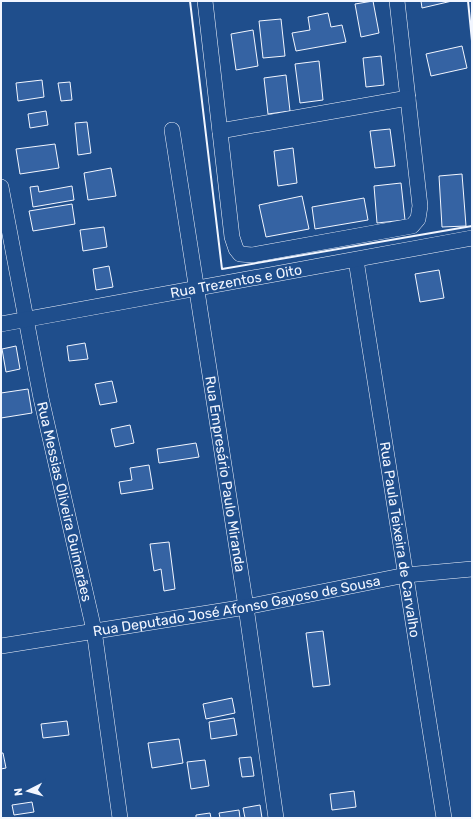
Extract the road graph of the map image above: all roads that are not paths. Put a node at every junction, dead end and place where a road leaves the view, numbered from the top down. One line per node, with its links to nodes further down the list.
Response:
1 (205, 1): 5 (street)
2 (397, 1): 3 (street)
3 (408, 98): 5 (street); 5 (street)
4 (172, 130): 9 (street, Rua Empresário Paulo Miranda)
5 (220, 131)
6 (1, 187): 10 (street, Rua Messias Oliveira Guimarães)
7 (472, 238): 8 (street, Rua Trezentos e Oito)
8 (356, 260): 9 (street, Rua Trezentos e Oito); 13 (street, Rua Paula Teixeira de Carvalho)
9 (197, 289): 10 (street, Rua Trezentos e Oito); 14 (street, Rua Empresário Paulo Miranda)
10 (26, 320): 11 (street, Rua Trezentos e Oito); 15 (street, Rua Messias Oliveira Guimarães)
11 (1, 324)
12 (472, 570): 13 (street, Rua Deputado José Afonso Gayoso de Sousa)
13 (406, 576): 14 (street, Rua Deputado José Afonso Gayoso de Sousa); 19 (street, Rua Paula Teixeira de Carvalho)
14 (246, 608): 15 (street, Rua Deputado José Afonso Gayoso de Sousa); 18 (street, Rua Empresário Paulo Miranda)
15 (94, 630): 16 (street, Rua Deputado José Afonso Gayoso de Sousa); 17 (street, Rua Messias Oliveira Guimarães)
16 (1, 646)
17 (120, 818)
18 (276, 818)
19 (444, 818)

